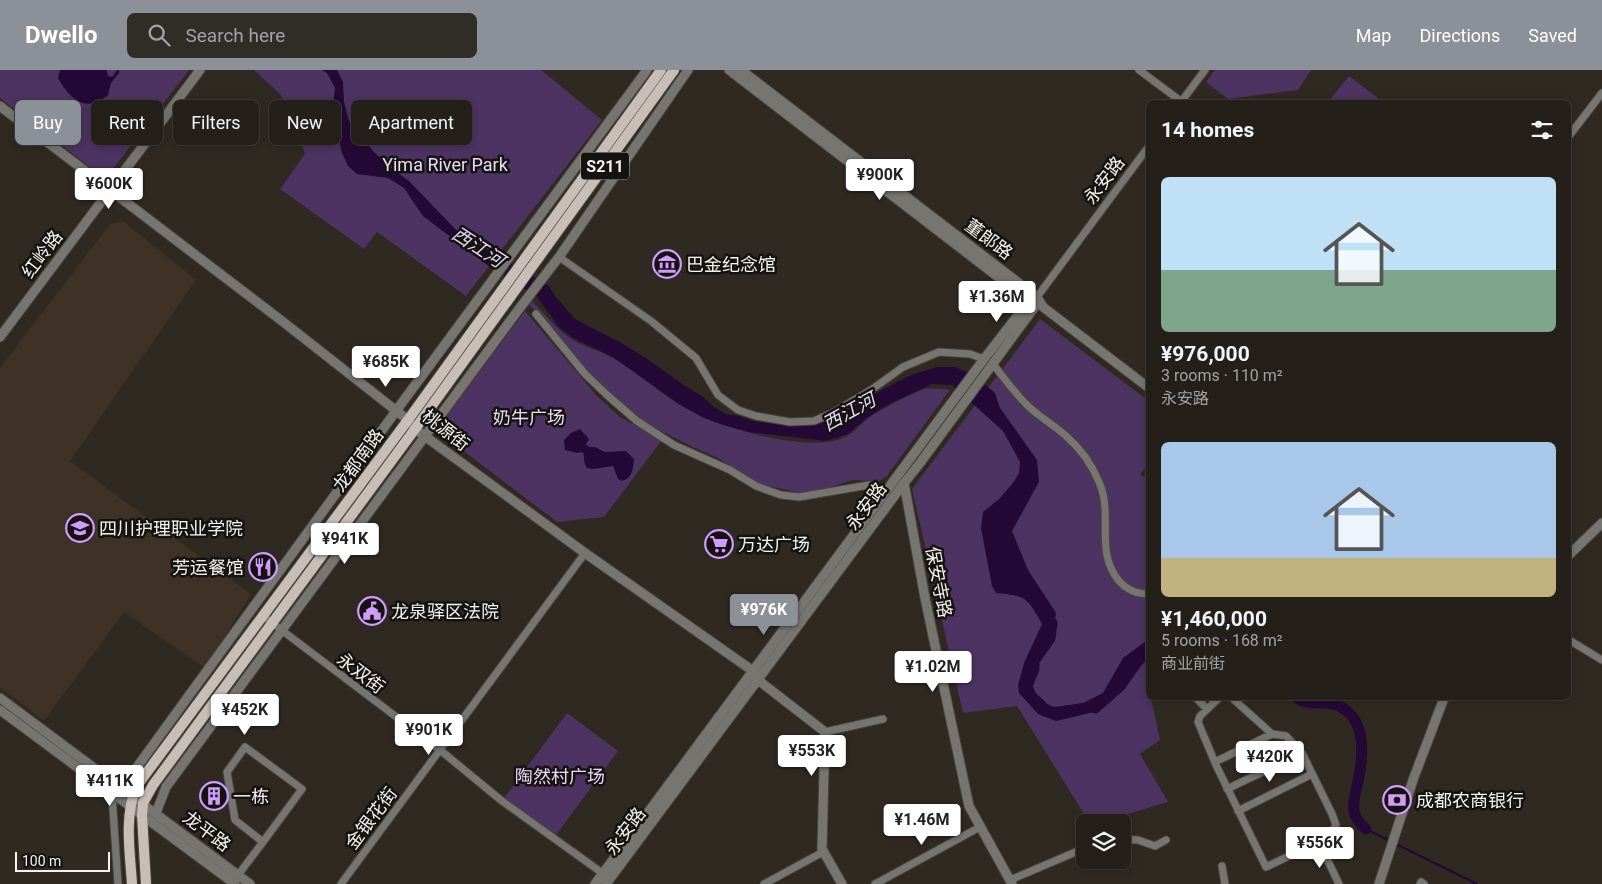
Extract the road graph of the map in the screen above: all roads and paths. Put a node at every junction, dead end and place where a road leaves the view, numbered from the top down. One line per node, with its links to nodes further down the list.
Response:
1 (200, 70): 16 (street, 红岭路)
2 (647, 70): 26 (street)
3 (661, 70): 18 (main road, 龙都南路 / S211)
4 (674, 70): 18 (main road, 龙都南路 / S211)
5 (688, 70): 17 (street)
6 (729, 70): 19 (street, 董郞路)
7 (741, 70): 19 (street, 董郞路)
8 (1139, 70): 11 (street)
9 (1205, 70): 12 (street)
10 (1602, 94): 14 (street)
11 (1179, 100)
12 (1183, 100)
13 (0, 106): 16 (street, 桃源街)
14 (1571, 133)
15 (1146, 150): 19 (street, 永安路)
16 (110, 189): 21 (street, 红岭路); 26 (street, 桃源街)
17 (559, 257): 22 (street); 29 (street)
18 (531, 259): 27 (main road, 龙都南路 / S211); 28 (main road, 龙都南路 / S211)
19 (1036, 302): 22 (street); 23 (street, 永安路); 24 (street)
20 (536, 314): 31 (street)
21 (0, 337)
22 (984, 359): 25 (street)
23 (993, 364): 25 (street, 永安路); 35 (street)
24 (1146, 386)
25 (956, 405): 30 (street, 永安路); 31 (street)
26 (396, 411): 27 (street, 桃源街); 57 (street)
27 (408, 420): 28 (street, 桃源街); 36 (main road, 龙都南路 / S211)
28 (415, 429): 29 (street, 桃源街); 37 (main road, 龙都南路 / S211)
29 (425, 436): 33 (street, 桃源街); 38 (street)
30 (904, 483): 42 (street, 永安路); 65 (street, 保安寺路)
31 (886, 491): 41 (street)
32 (1602, 523): 34 (street)
33 (585, 553): 41 (street, 桃源街); 53 (street, 金银花街)
34 (1571, 554)
35 (1146, 594)
36 (263, 616): 37 (street, 永双街); 60 (main road, 龙都南路 / S211)
37 (272, 624): 38 (street, 永双街); 61 (main road, 龙都南路 / S211)
38 (281, 631): 53 (street, 永双街); 63 (street)
39 (1571, 641): 40 (street)
40 (1602, 660)
41 (753, 671): 42 (street, 桃源街); 74 (street)
42 (758, 680): 51 (street); 74 (street, 永安路)
43 (0, 698): 57 (street, 龙平路)
44 (1198, 700): 48 (street)
45 (1217, 700): 48 (street)
46 (1234, 700): 52 (street)
47 (1443, 700): 75 (street)
48 (1207, 709): 55 (street)
49 (0, 710): 59 (street, 龙平路)
50 (883, 719): 51 (street)
51 (826, 732): 70 (street)
52 (1272, 734): 54 (street); 55 (street)
53 (440, 750): 74 (street, 永双街); 82 (street, 金银花街)
54 (1302, 753): 56 (street); 58 (street)
55 (1215, 762): 58 (street)
56 (1312, 774): 62 (street); 69 (street)
57 (121, 789): 60 (street, 龙平路)
58 (1228, 789): 62 (street)
59 (112, 794): 60 (street, 龙平路); 77 (street)
60 (131, 801): 61 (street, 龙平路); 64 (street, 龙平路); 78 (main road, 龙都南路 / S211)
61 (143, 803): 63 (street, 龙平路); 64 (main road, 龙都南路 / S211)
62 (1238, 811): 69 (street)
63 (156, 813): 73 (street, 龙平路)
64 (142, 815): 79 (main road, 龙都南路 / S211); 80 (street, 龙平路)
65 (980, 827): 76 (street, 保安寺路); 86 (street)
66 (1131, 840): 67 (street)
67 (1166, 840)
68 (263, 842): 68 (street); 73 (street)
69 (1320, 844): 88 (street)
70 (823, 852): 84 (street); 85 (street)
71 (1076, 852): 76 (street)
72 (1222, 866): 87 (street)
73 (238, 875): 81 (street, 龙平路)
74 (606, 879): 83 (street)
75 (1380, 880)
76 (1011, 882)
77 (118, 884)
78 (132, 884)
79 (146, 884)
80 (234, 884)
81 (250, 884)
82 (341, 884)
83 (595, 884)
84 (764, 884)
85 (842, 884)
86 (875, 884)
87 (1225, 884)
88 (1339, 884)

